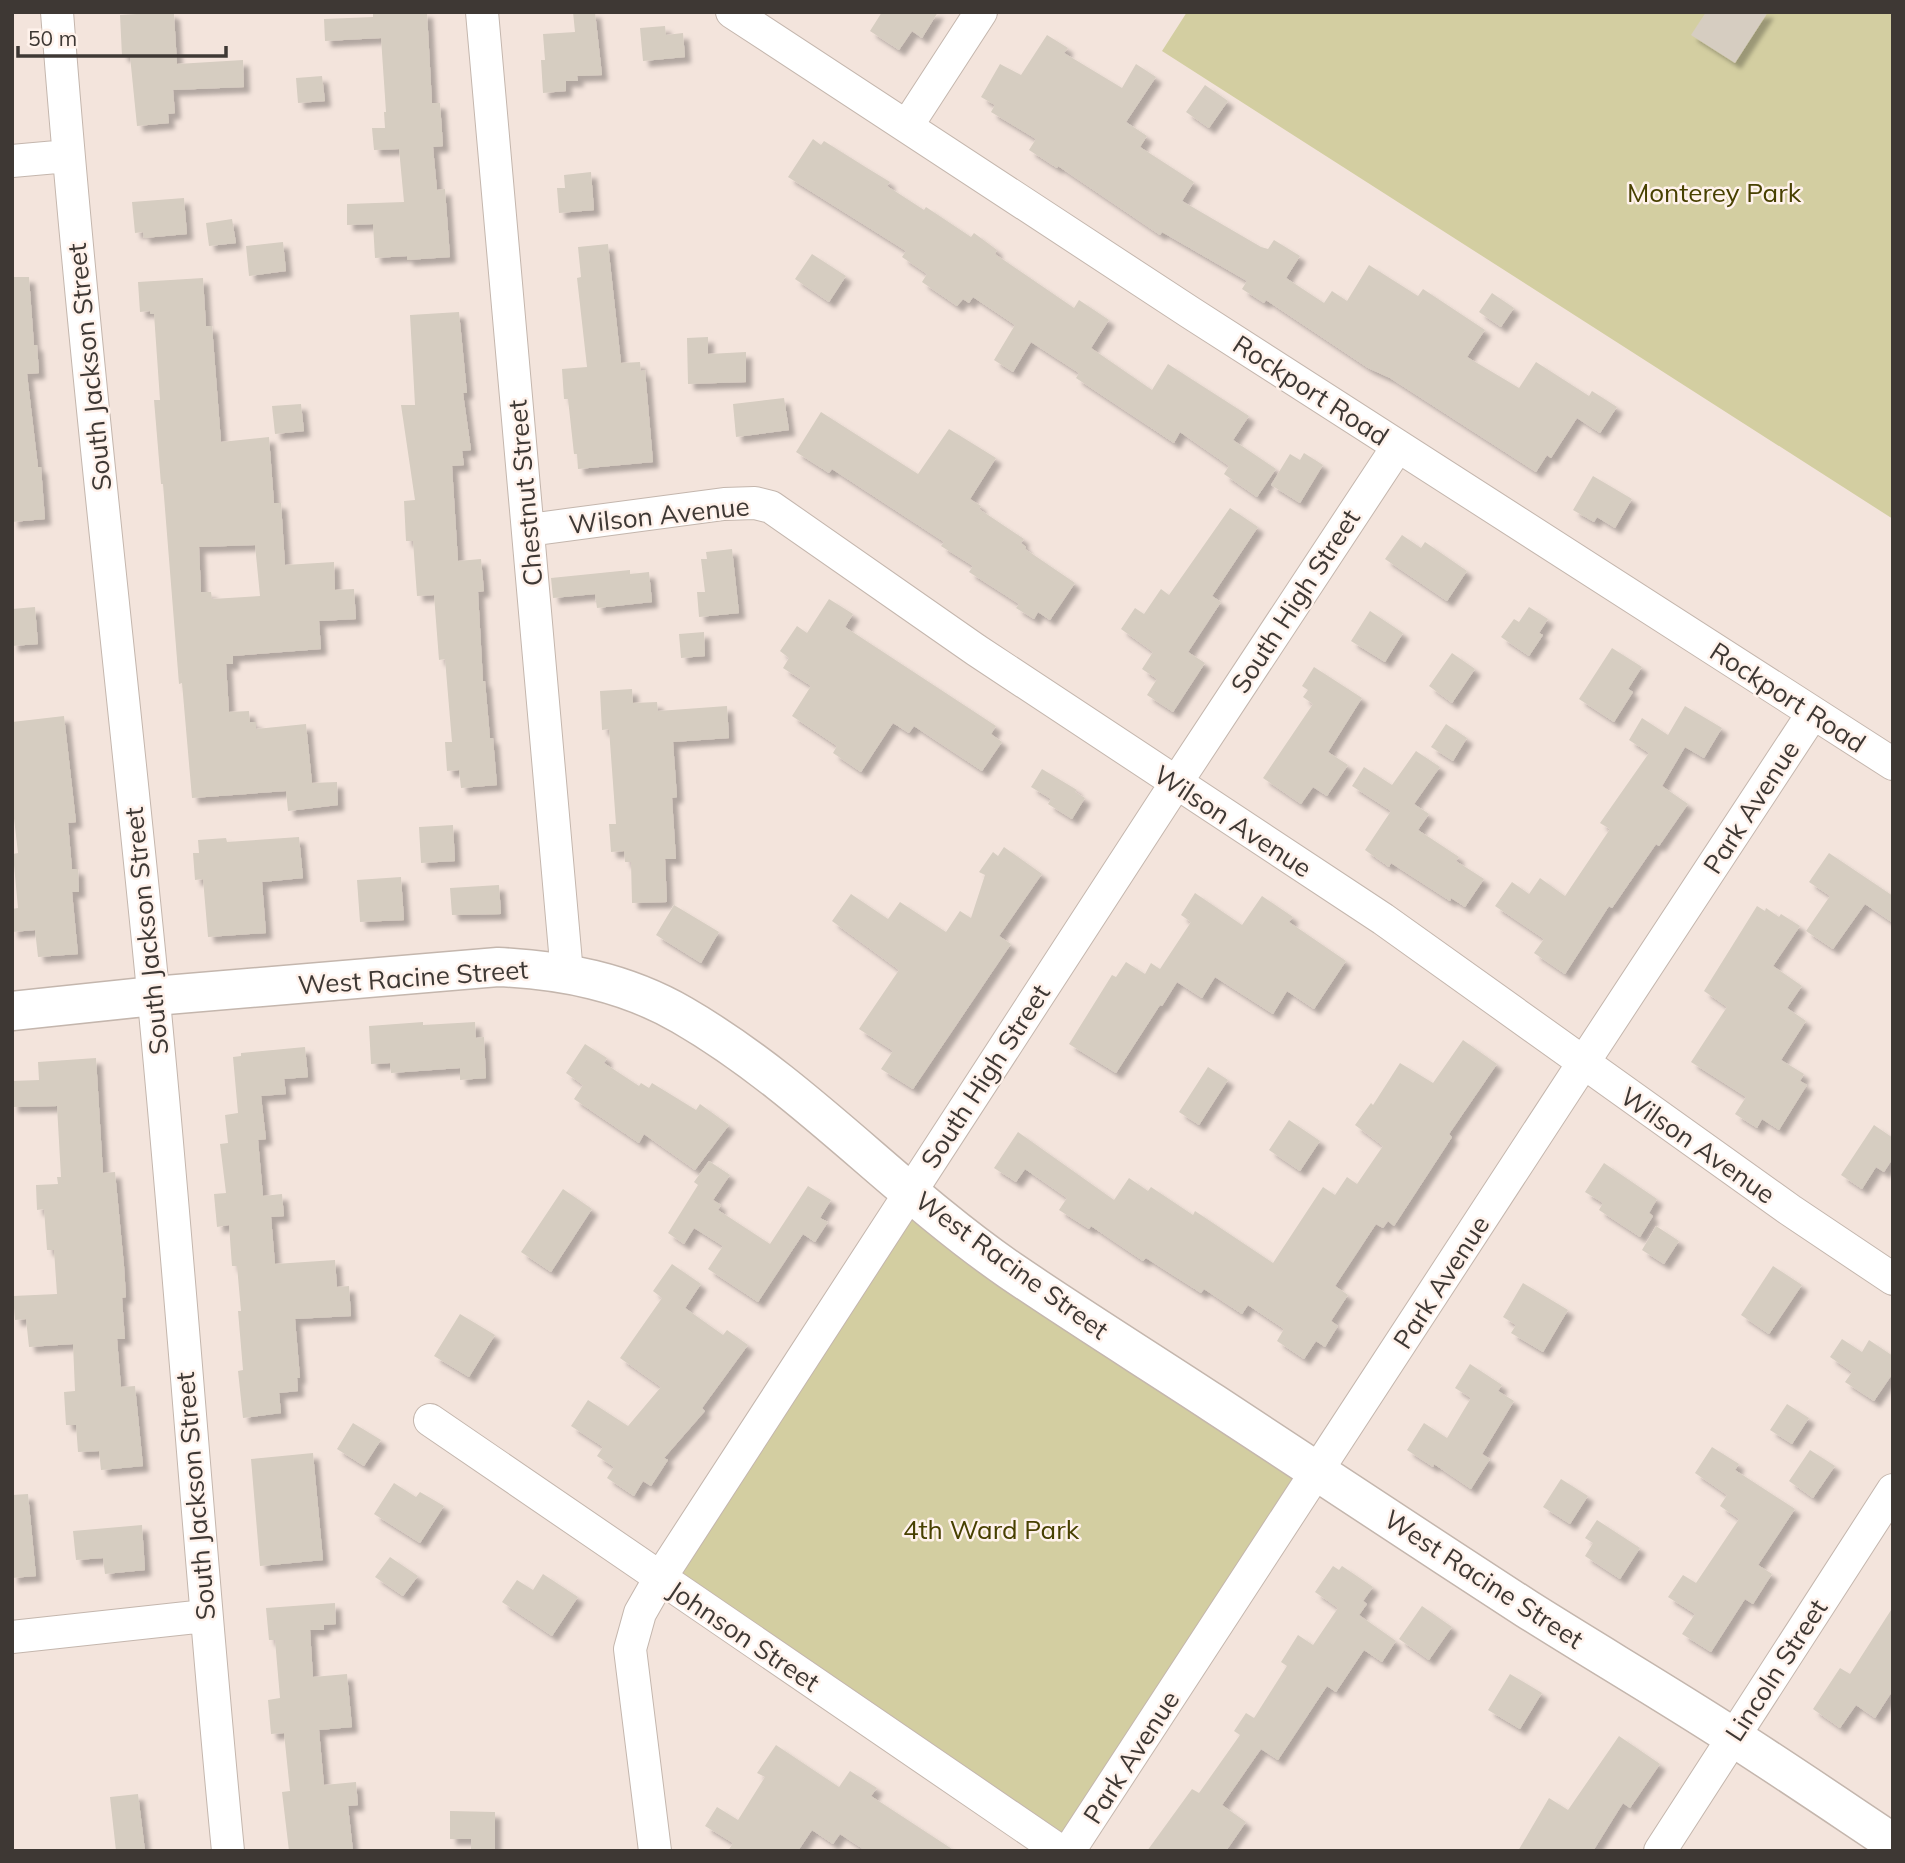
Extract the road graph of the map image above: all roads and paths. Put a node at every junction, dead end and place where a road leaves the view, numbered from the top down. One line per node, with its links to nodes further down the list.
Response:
1 (57, 12): 6 (street, South Jackson Street)
2 (482, 12): 9 (street, Chestnut Street)
3 (732, 12): 5 (street, Rockport Road)
4 (981, 12): 5 (street)
5 (907, 126): 8 (street, Rockport Road)
6 (68, 156): 7 (street); 14 (street, South Jackson Street)
7 (12, 161)
8 (1398, 446): 10 (street, Rockport Road); 12 (street, South High Street)
9 (529, 530): 12 (street, Wilson Avenue); 13 (street, Chestnut Street)
10 (1813, 713): 11 (street, Rockport Road); 16 (street, Park Avenue)
11 (1893, 764)
12 (1176, 783): 16 (street, Wilson Avenue); 17 (street, South High Street)
13 (567, 974): 14 (main road, West Racine Street); 17 (main road, West Racine Street)
14 (154, 996): 15 (main road, West Racine Street); 23 (street, South Jackson Street)
15 (12, 1011)
16 (1582, 1063): 18 (street, Wilson Avenue); 20 (street, Park Avenue)
17 (910, 1193): 20 (main road, West Racine Street); 22 (street, South High Street)
18 (1893, 1279)
19 (430, 1420): 22 (street, Johnson Street)
20 (1318, 1472): 25 (main road, West Racine Street); 30 (street, Park Avenue)
21 (1893, 1490): 25 (street, Lincoln Street)
22 (660, 1578): 28 (street, South High Street); 29 (street, Johnson Street)
23 (205, 1616): 24 (street); 27 (street, South Jackson Street)
24 (12, 1637)
25 (1733, 1737): 26 (main road, West Racine Street); 31 (street, Lincoln Street)
26 (1893, 1843)
27 (228, 1851)
28 (655, 1851)
29 (1060, 1851)
30 (1069, 1851)
31 (1660, 1851)

